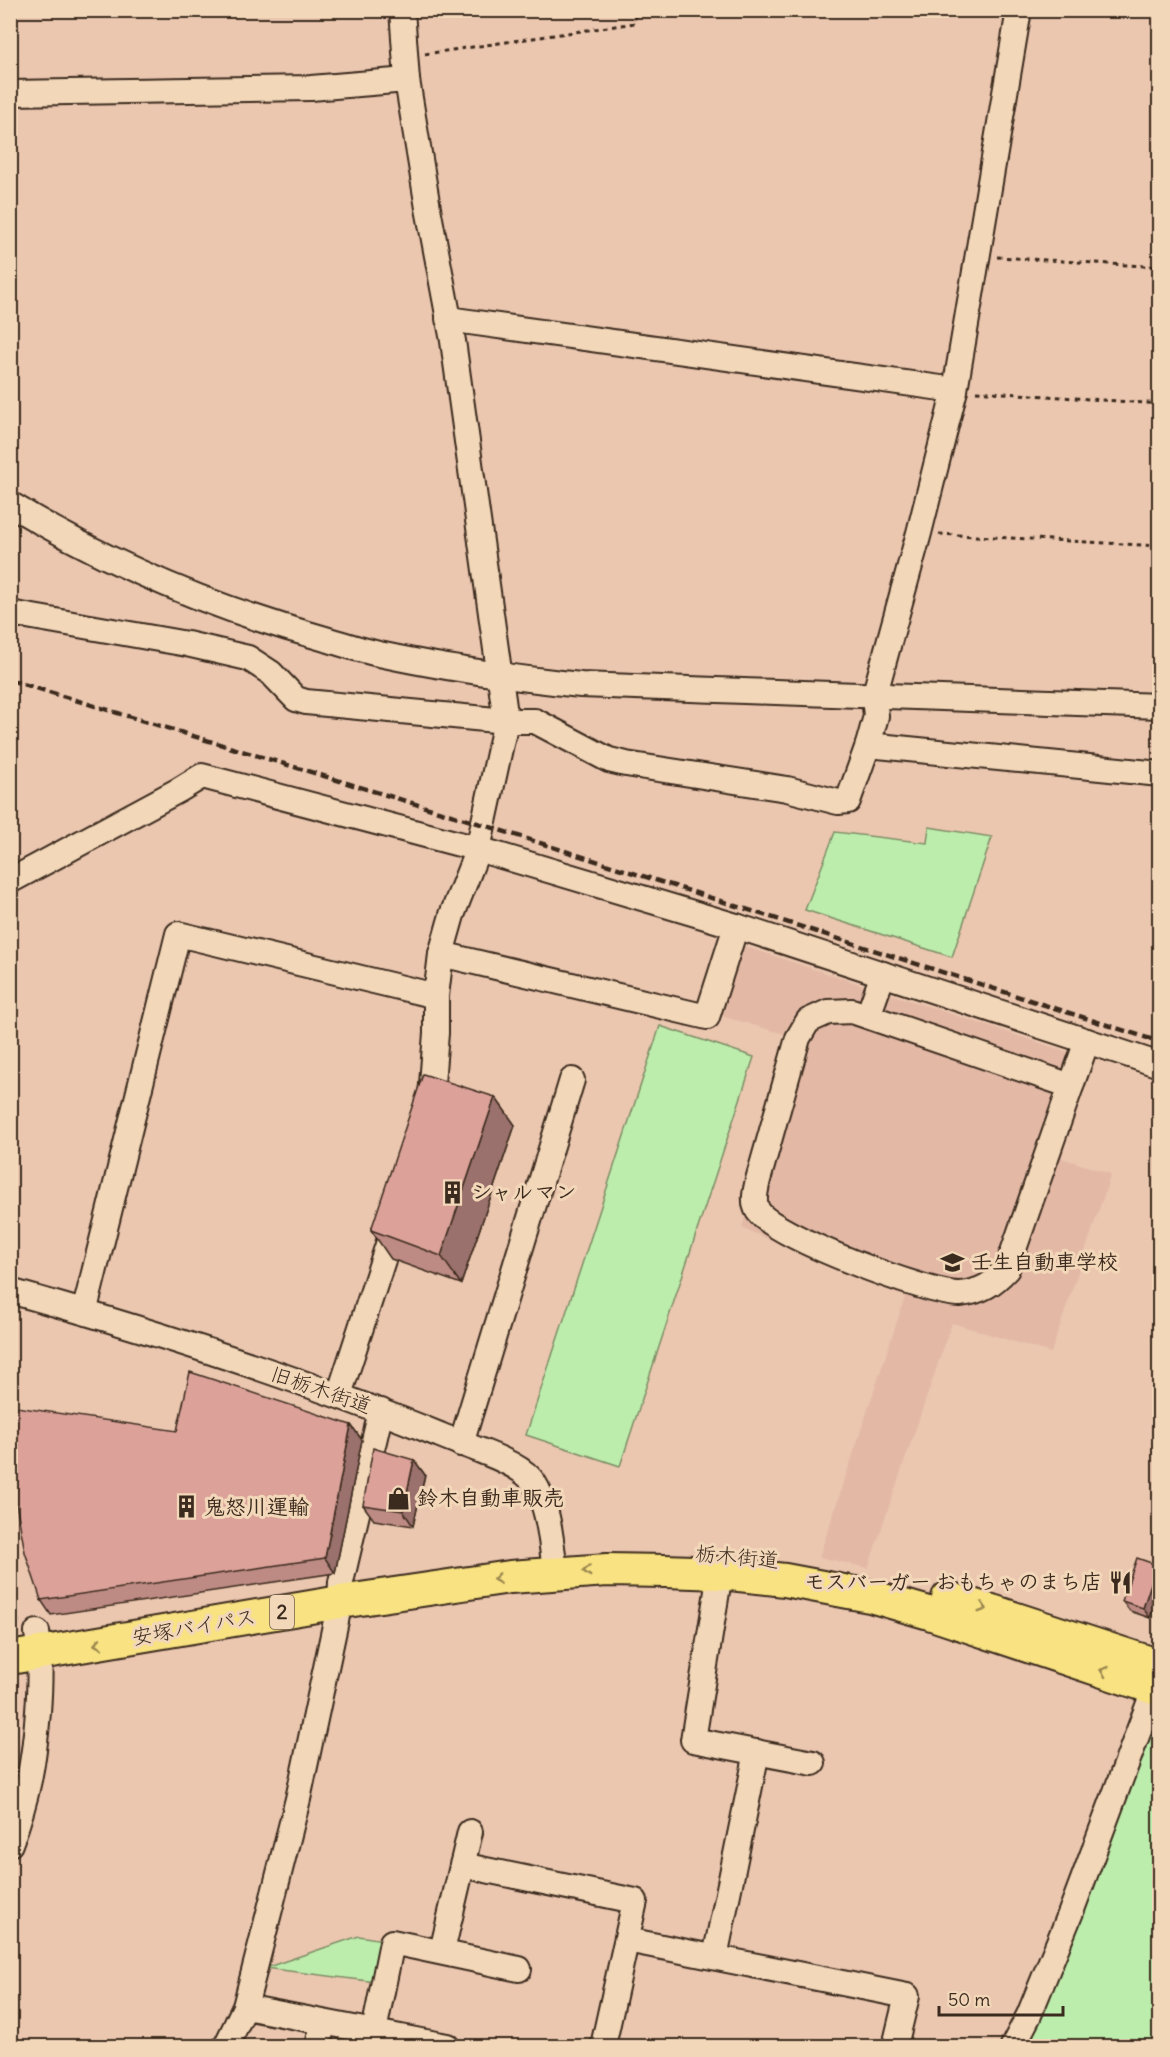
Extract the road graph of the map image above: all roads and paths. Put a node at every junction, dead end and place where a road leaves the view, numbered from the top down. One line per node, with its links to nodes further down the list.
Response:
1 (402, 10): 4 (street)
2 (635, 10): 4 (path)
3 (1019, 10): 6 (street)
4 (406, 68): 5 (street); 8 (street)
5 (10, 93)
6 (977, 256): 7 (path); 9 (street)
7 (1160, 267)
8 (448, 319): 9 (street); 15 (street)
9 (955, 390): 10 (path); 12 (street)
10 (1160, 404)
11 (10, 504): 15 (street)
12 (919, 533): 13 (path); 16 (street)
13 (1160, 546)
14 (10, 613): 18 (street)
15 (501, 677): 16 (street); 18 (street)
16 (874, 697): 17 (street); 19 (street)
17 (1160, 706)
18 (506, 721): 19 (street); 21 (street)
19 (868, 745): 20 (street)
20 (1160, 774)
21 (478, 849): 22 (street); 23 (street); 24 (street)
22 (10, 881)
23 (736, 926): 24 (street); 25 (street)
24 (441, 954): 26 (street)
25 (883, 974): 27 (street); 28 (street)
26 (436, 996): 32 (street); 35 (street)
27 (868, 1016): 31 (street); 31 (street)
28 (1087, 1041): 29 (street); 31 (street)
29 (1160, 1065)
30 (572, 1080): 38 (street)
31 (1071, 1086)
32 (426, 1128)
33 (404, 1195): 36 (street)
34 (10, 1291): 35 (street, 旧栃木街道)
35 (81, 1311): 36 (street, 旧栃木街道)
36 (339, 1395): 37 (street, 旧栃木街道)
37 (381, 1411): 38 (street, 旧栃木街道); 41 (street)
38 (461, 1444): 39 (street, 旧栃木街道)
39 (554, 1562): 40 (main road, 栃木街道 / 2, one-way to 39); 41 (main road, 安塚バイパス / 2); 44 (main road, 栃木街道 / 2, one-way to 44)
40 (720, 1573): 44 (main road, 栃木街道 / 2, one-way to 40); 45 (street)
41 (340, 1592): 43 (main road, 安塚バイパス / 2); 54 (street)
42 (10, 1599): 43 (path)
43 (23, 1641): 48 (street)
44 (1158, 1679): 62 (street)
45 (757, 1752): 46 (street); 52 (street)
46 (813, 1763)
47 (470, 1832): 49 (street)
48 (10, 1844)
49 (462, 1865): 50 (street); 51 (street)
50 (627, 1940): 52 (street); 57 (street)
51 (442, 1951): 53 (street); 56 (street)
52 (715, 1958): 61 (street)
53 (519, 1969)
54 (245, 2007): 55 (street); 58 (street)
55 (323, 2022): 56 (street); 59 (street)
56 (373, 2039): 60 (street)
57 (610, 2045)
58 (226, 2046)
59 (318, 2046)
60 (447, 2046)
61 (895, 2046)
62 (1013, 2046)

